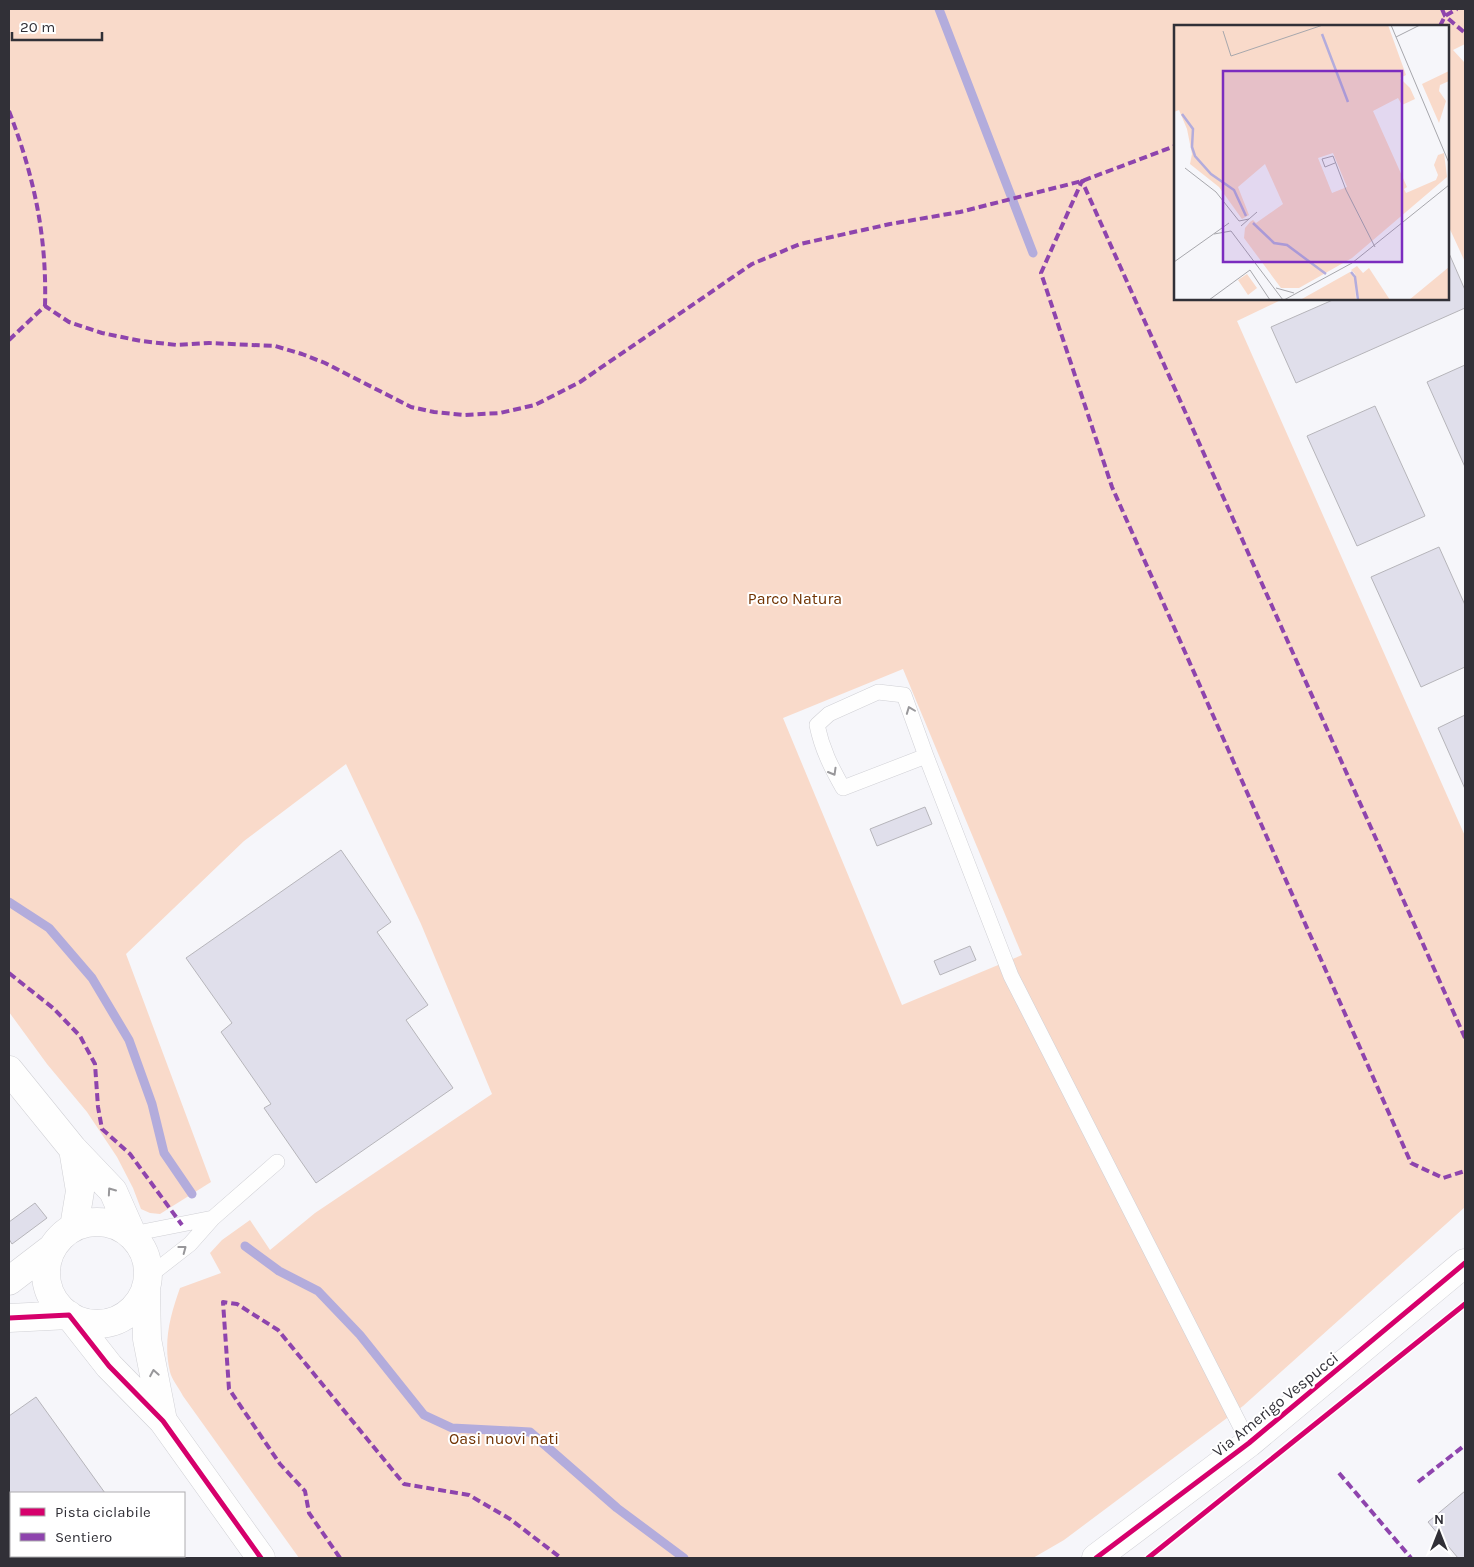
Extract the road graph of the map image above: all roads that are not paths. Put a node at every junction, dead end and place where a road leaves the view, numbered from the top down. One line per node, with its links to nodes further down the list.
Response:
1 (926, 756): 1 (lane, one-way to 1); 15 (lane)
2 (9, 1070): 3 (street)
3 (73, 1149): 6 (street); 7 (street, one-way to 3)
4 (277, 1162): 5 (lane)
5 (213, 1218): 7 (lane); 11 (lane, one-way to 5)
6 (74, 1227): 7 (street); 8 (street)
7 (132, 1234): 11 (street)
8 (52, 1248): 10 (street); 12 (street)
9 (1465, 1263): 15 (street, Via Amerigo Vespucci)
10 (9, 1281)
11 (147, 1283): 12 (street); 14 (street, one-way to 11)
12 (69, 1315): 13 (street); 14 (street)
13 (9, 1318)
14 (162, 1421): 16 (street)
15 (1249, 1443): 17 (street, Via Amerigo Vespucci)
16 (262, 1558)
17 (1096, 1558)

